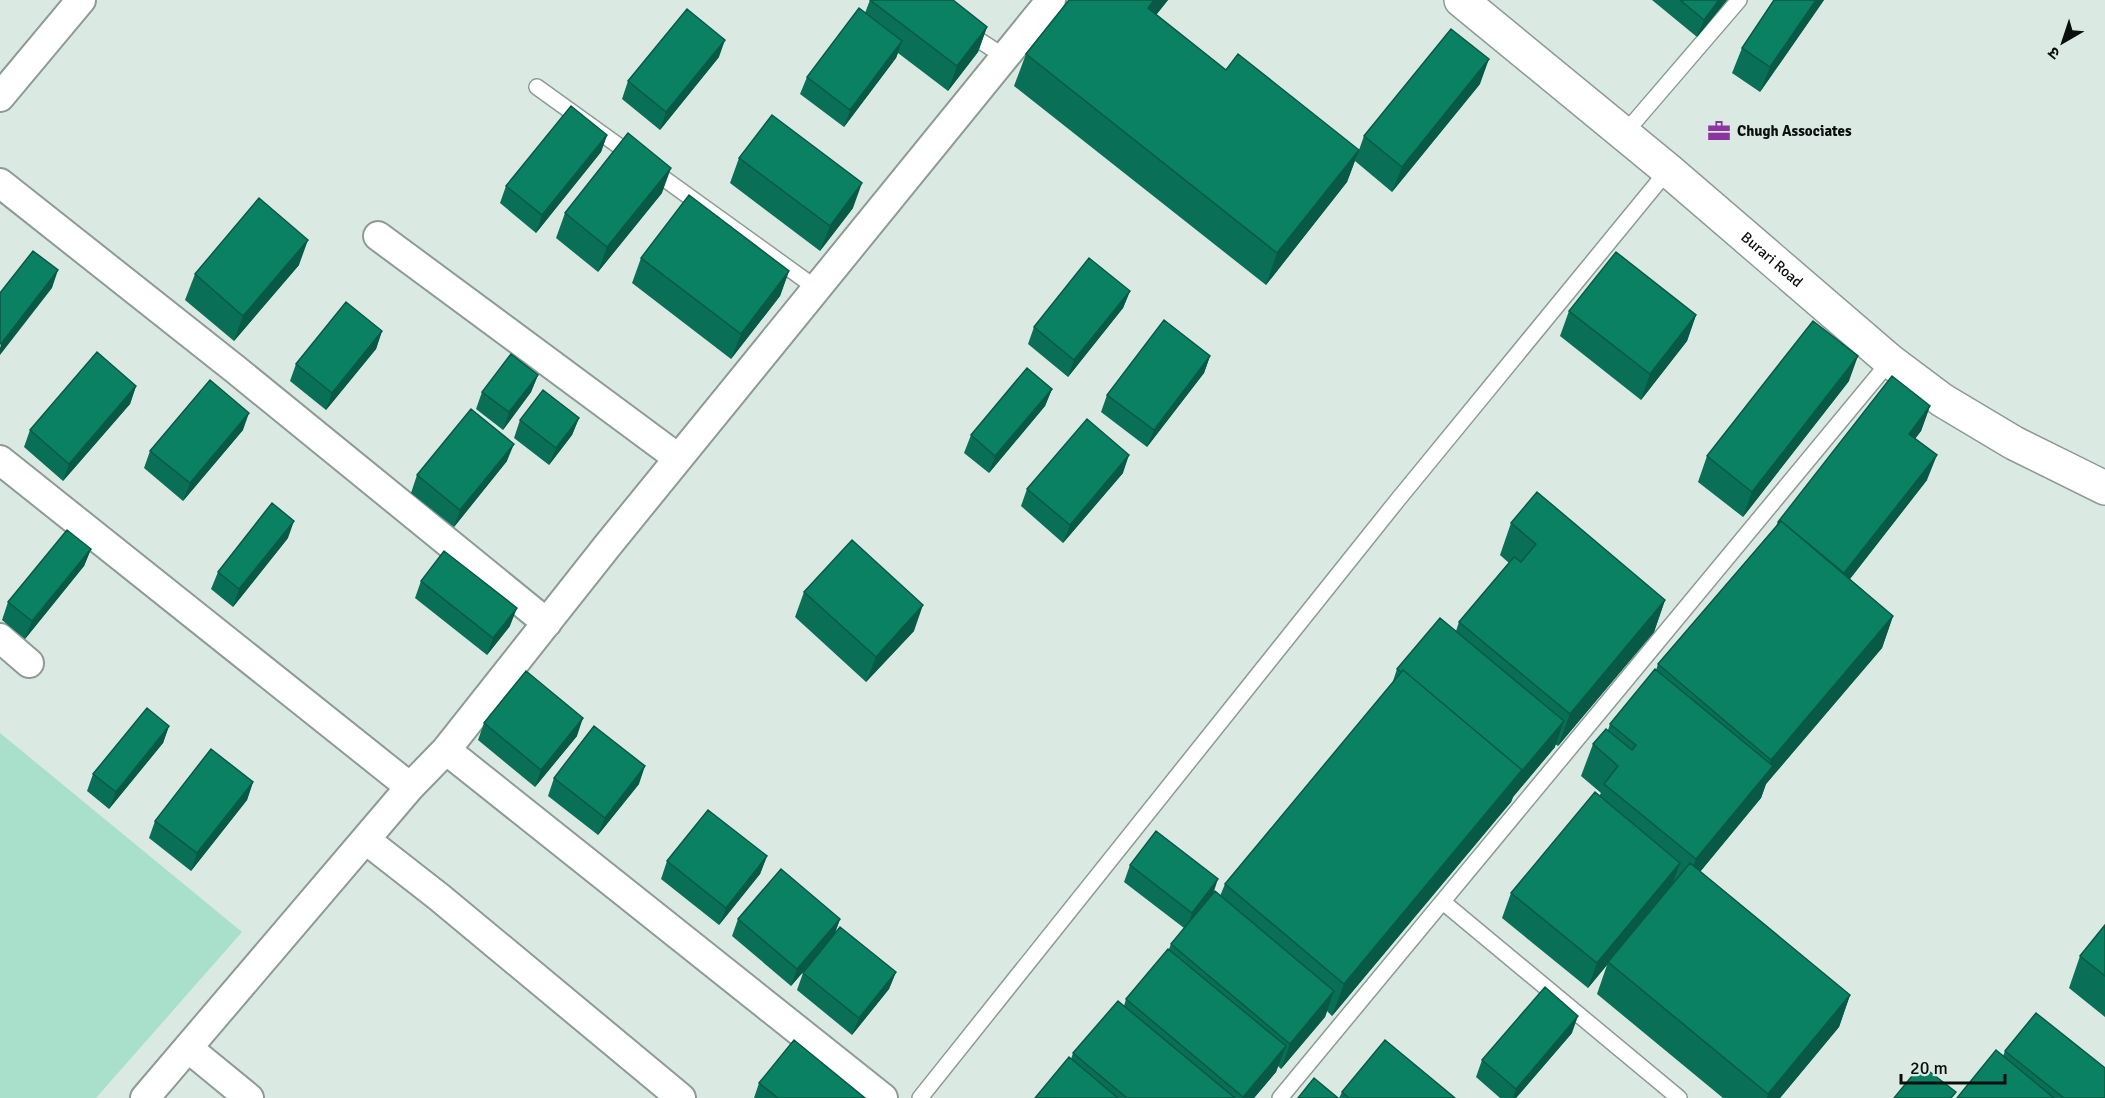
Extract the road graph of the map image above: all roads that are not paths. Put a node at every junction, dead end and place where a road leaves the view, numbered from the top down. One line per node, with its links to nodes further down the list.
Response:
1 (81, 0): 8 (street)
2 (1051, 0): 6 (street)
3 (1461, 0): 9 (main road, Burari Road)
4 (1739, 0): 9 (lane)
5 (948, 19): 6 (lane)
6 (1005, 57): 13 (street)
7 (537, 87): 13 (lane)
8 (0, 97)
9 (1624, 134): 10 (main road, Burari Road)
10 (1668, 170): 14 (main road, Burari Road); 30 (lane)
11 (0, 183): 18 (street)
12 (378, 236): 15 (street)
13 (816, 288): 15 (street)
14 (1890, 361): 17 (main road, Burari Road); 24 (lane)
15 (678, 458): 18 (street)
16 (0, 460): 22 (street)
17 (2105, 488)
18 (547, 623): 21 (street)
19 (0, 638): 20 (street)
20 (29, 663)
21 (446, 750): 22 (street); 29 (street)
22 (410, 787): 23 (street)
23 (366, 840): 25 (street); 28 (street)
24 (1443, 902): 31 (lane); 32 (lane)
25 (188, 1048): 26 (street); 27 (street)
26 (145, 1098)
27 (249, 1098)
28 (681, 1098)
29 (883, 1098)
30 (920, 1098)
31 (1280, 1098)
32 (1679, 1098)

